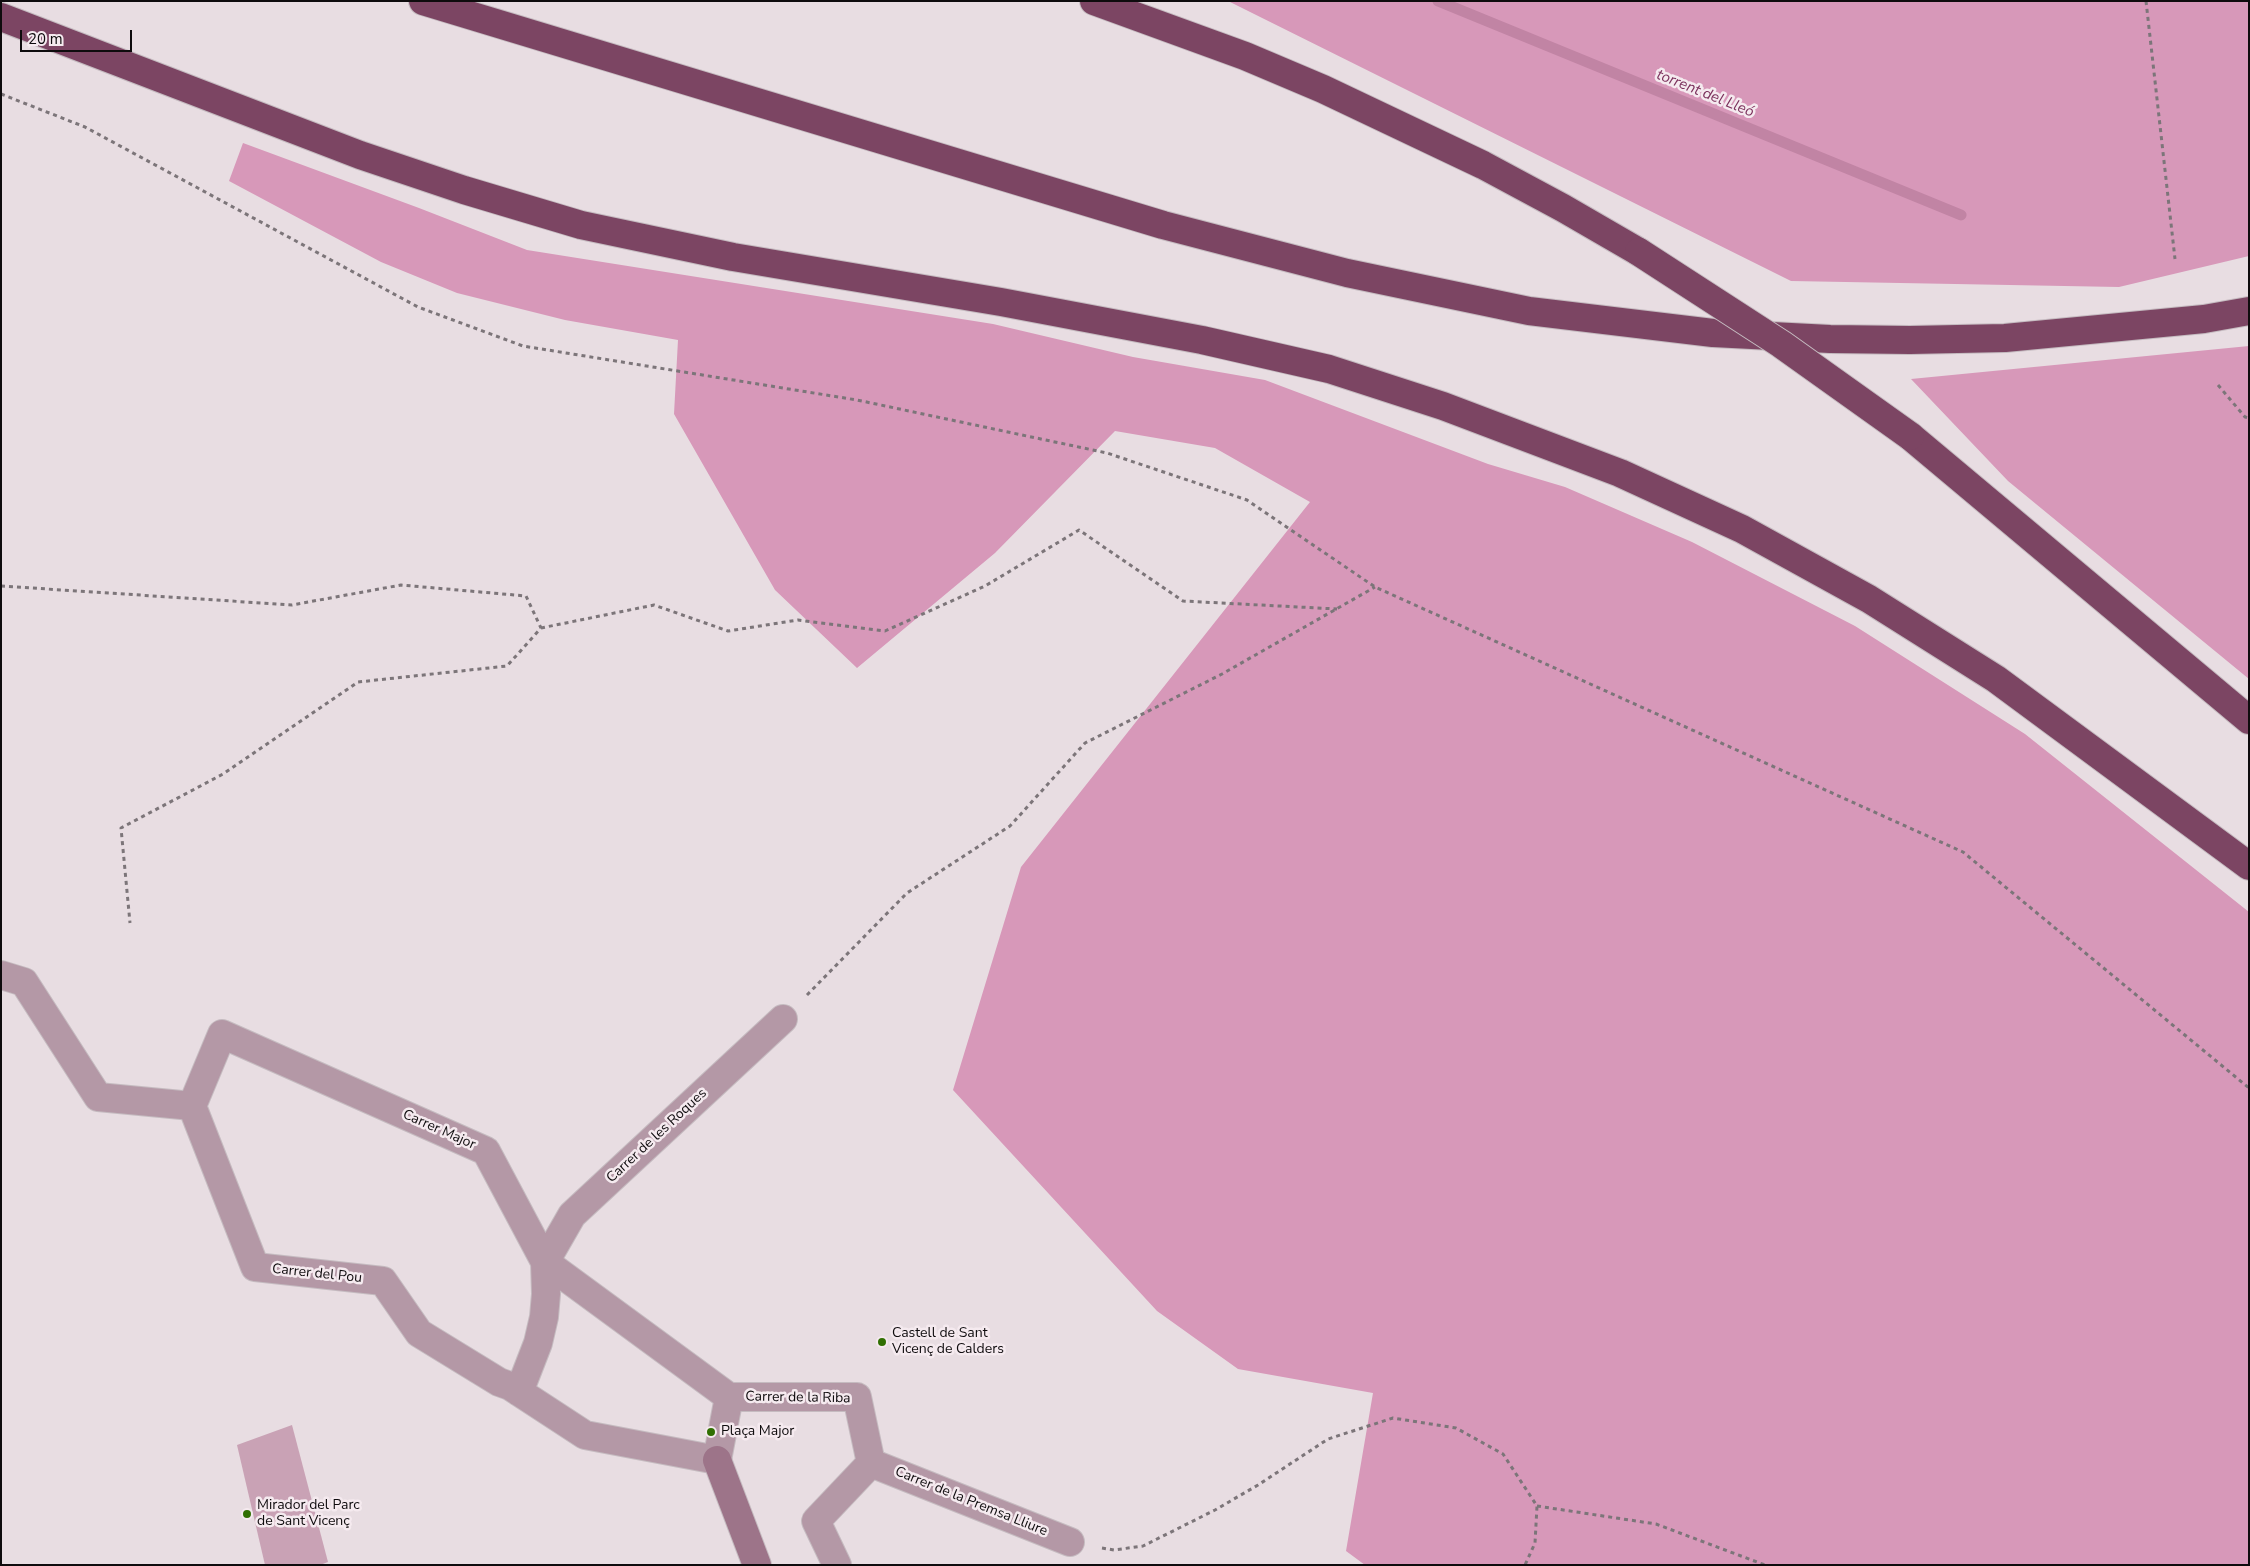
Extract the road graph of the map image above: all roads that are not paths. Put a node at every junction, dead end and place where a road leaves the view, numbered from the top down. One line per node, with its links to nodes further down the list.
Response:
1 (424, 1): 4 (highway)
2 (1094, 1): 5 (highway, bridge)
3 (1, 17): 6 (highway)
4 (2249, 311)
5 (2249, 720)
6 (2249, 866)
7 (1, 975): 9 (street)
8 (783, 1019): 10 (street, Carrer de les Roques)
9 (192, 1106): 10 (street, Carrer Major); 11 (street, Carrer del Pou)
10 (545, 1262): 11 (street); 12 (street, Carrer Major)
11 (519, 1392): 13 (street, Carrer del Pou)
12 (729, 1397): 13 (street, Carrer de la Riba); 14 (street, Carrer de la Riba)
13 (717, 1460): 16 (street)
14 (871, 1463): 15 (street, Carrer de la Premsa Lliure); 17 (street)
15 (1070, 1542)
16 (757, 1565)
17 (838, 1565)

